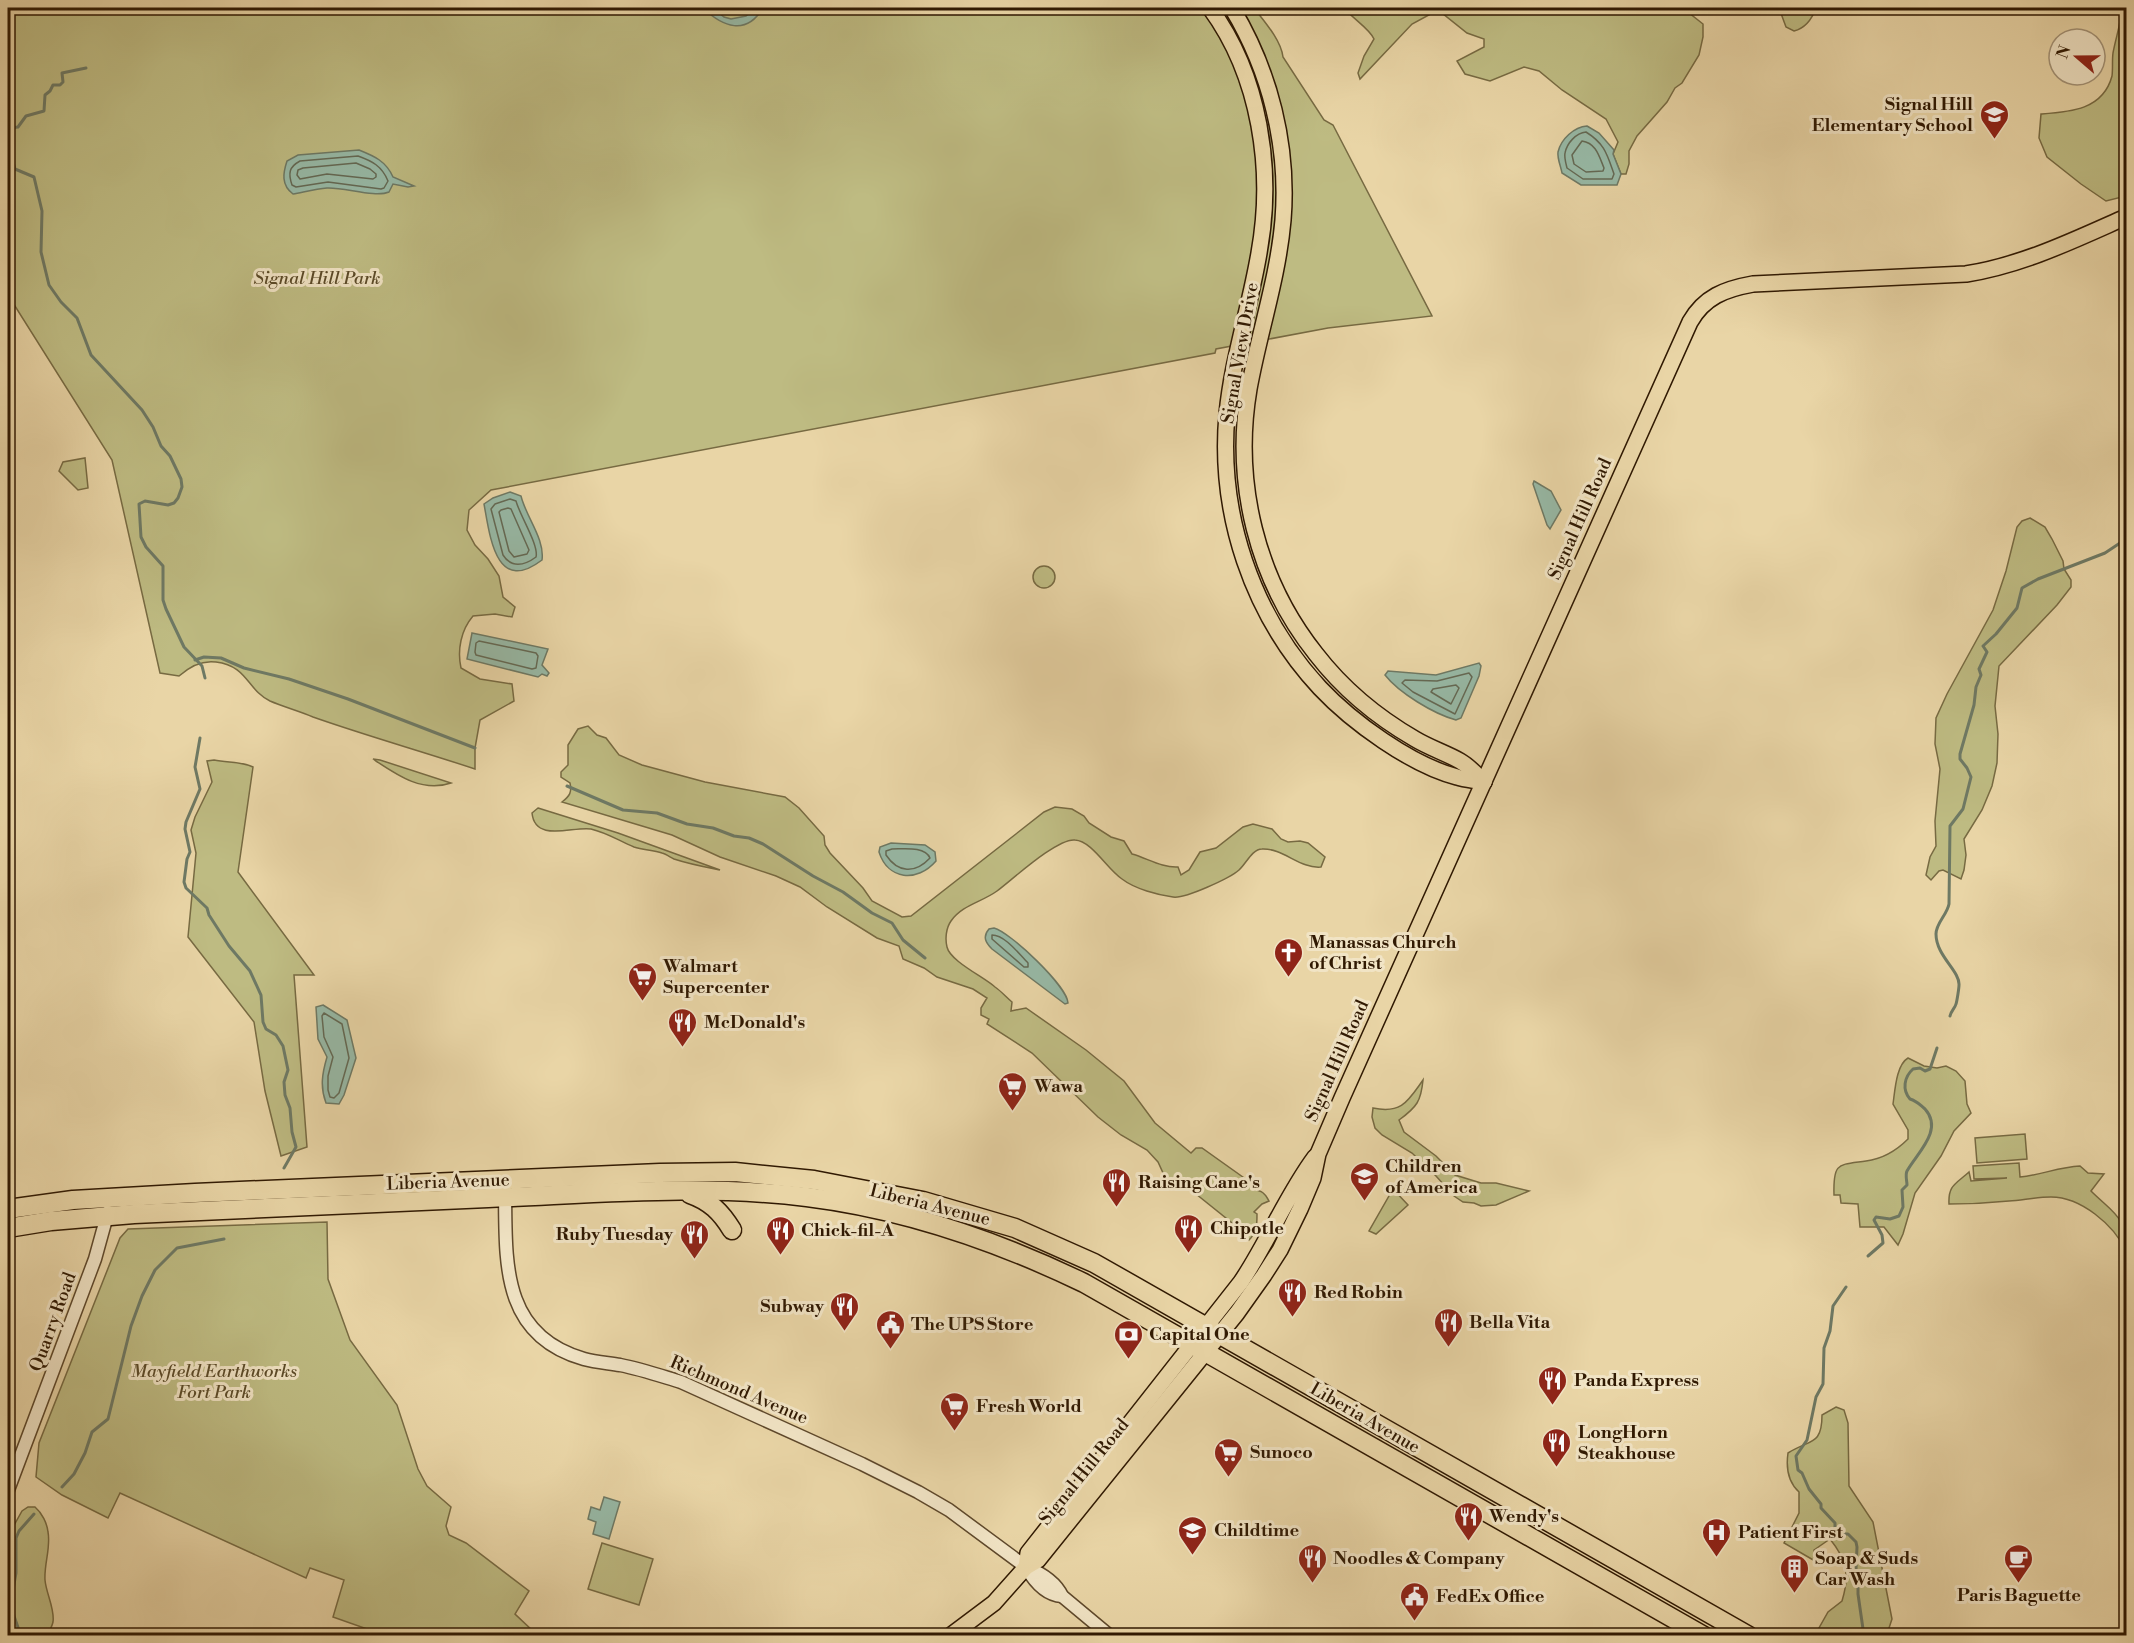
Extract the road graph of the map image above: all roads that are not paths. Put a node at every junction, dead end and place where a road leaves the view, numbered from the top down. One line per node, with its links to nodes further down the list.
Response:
1 (1210, 8): 4 (main road, Signal View Drive)
2 (1232, 8): 4 (main road, Signal View Drive)
3 (2127, 217): 4 (main road, Signal Hill Road)
4 (1484, 782): 12 (main road, Signal Hill Road)
5 (505, 1189): 6 (highway, Liberia Avenue); 7 (highway, Liberia Avenue); 9 (highway, Liberia Avenue); 12 (highway, Liberia Avenue); 17 (street, Richmond Avenue)
6 (676, 1191): 11 (highway); 13 (highway, Liberia Avenue)
7 (112, 1197): 8 (highway, Liberia Avenue); 9 (street, Quarry Road)
8 (8, 1209)
9 (107, 1216): 10 (highway, Liberia Avenue); 15 (street, Quarry Road)
10 (8, 1228)
11 (732, 1230)
12 (1213, 1332): 13 (main road, Signal Hill Road); 21 (highway, Liberia Avenue)
13 (1199, 1348): 14 (main road, Signal Hill Road); 16 (main road, Signal Hill Road); 20 (highway, Liberia Avenue)
14 (1112, 1446): 16 (main road); 17 (main road, Signal Hill Road)
15 (8, 1490)
16 (1088, 1498): 17 (main road, Signal Hill Road)
17 (1026, 1567): 18 (main road, Signal Hill Road); 19 (street, Richmond Avenue)
18 (950, 1635)
19 (1110, 1635)
20 (1704, 1635)
21 (1749, 1635)

